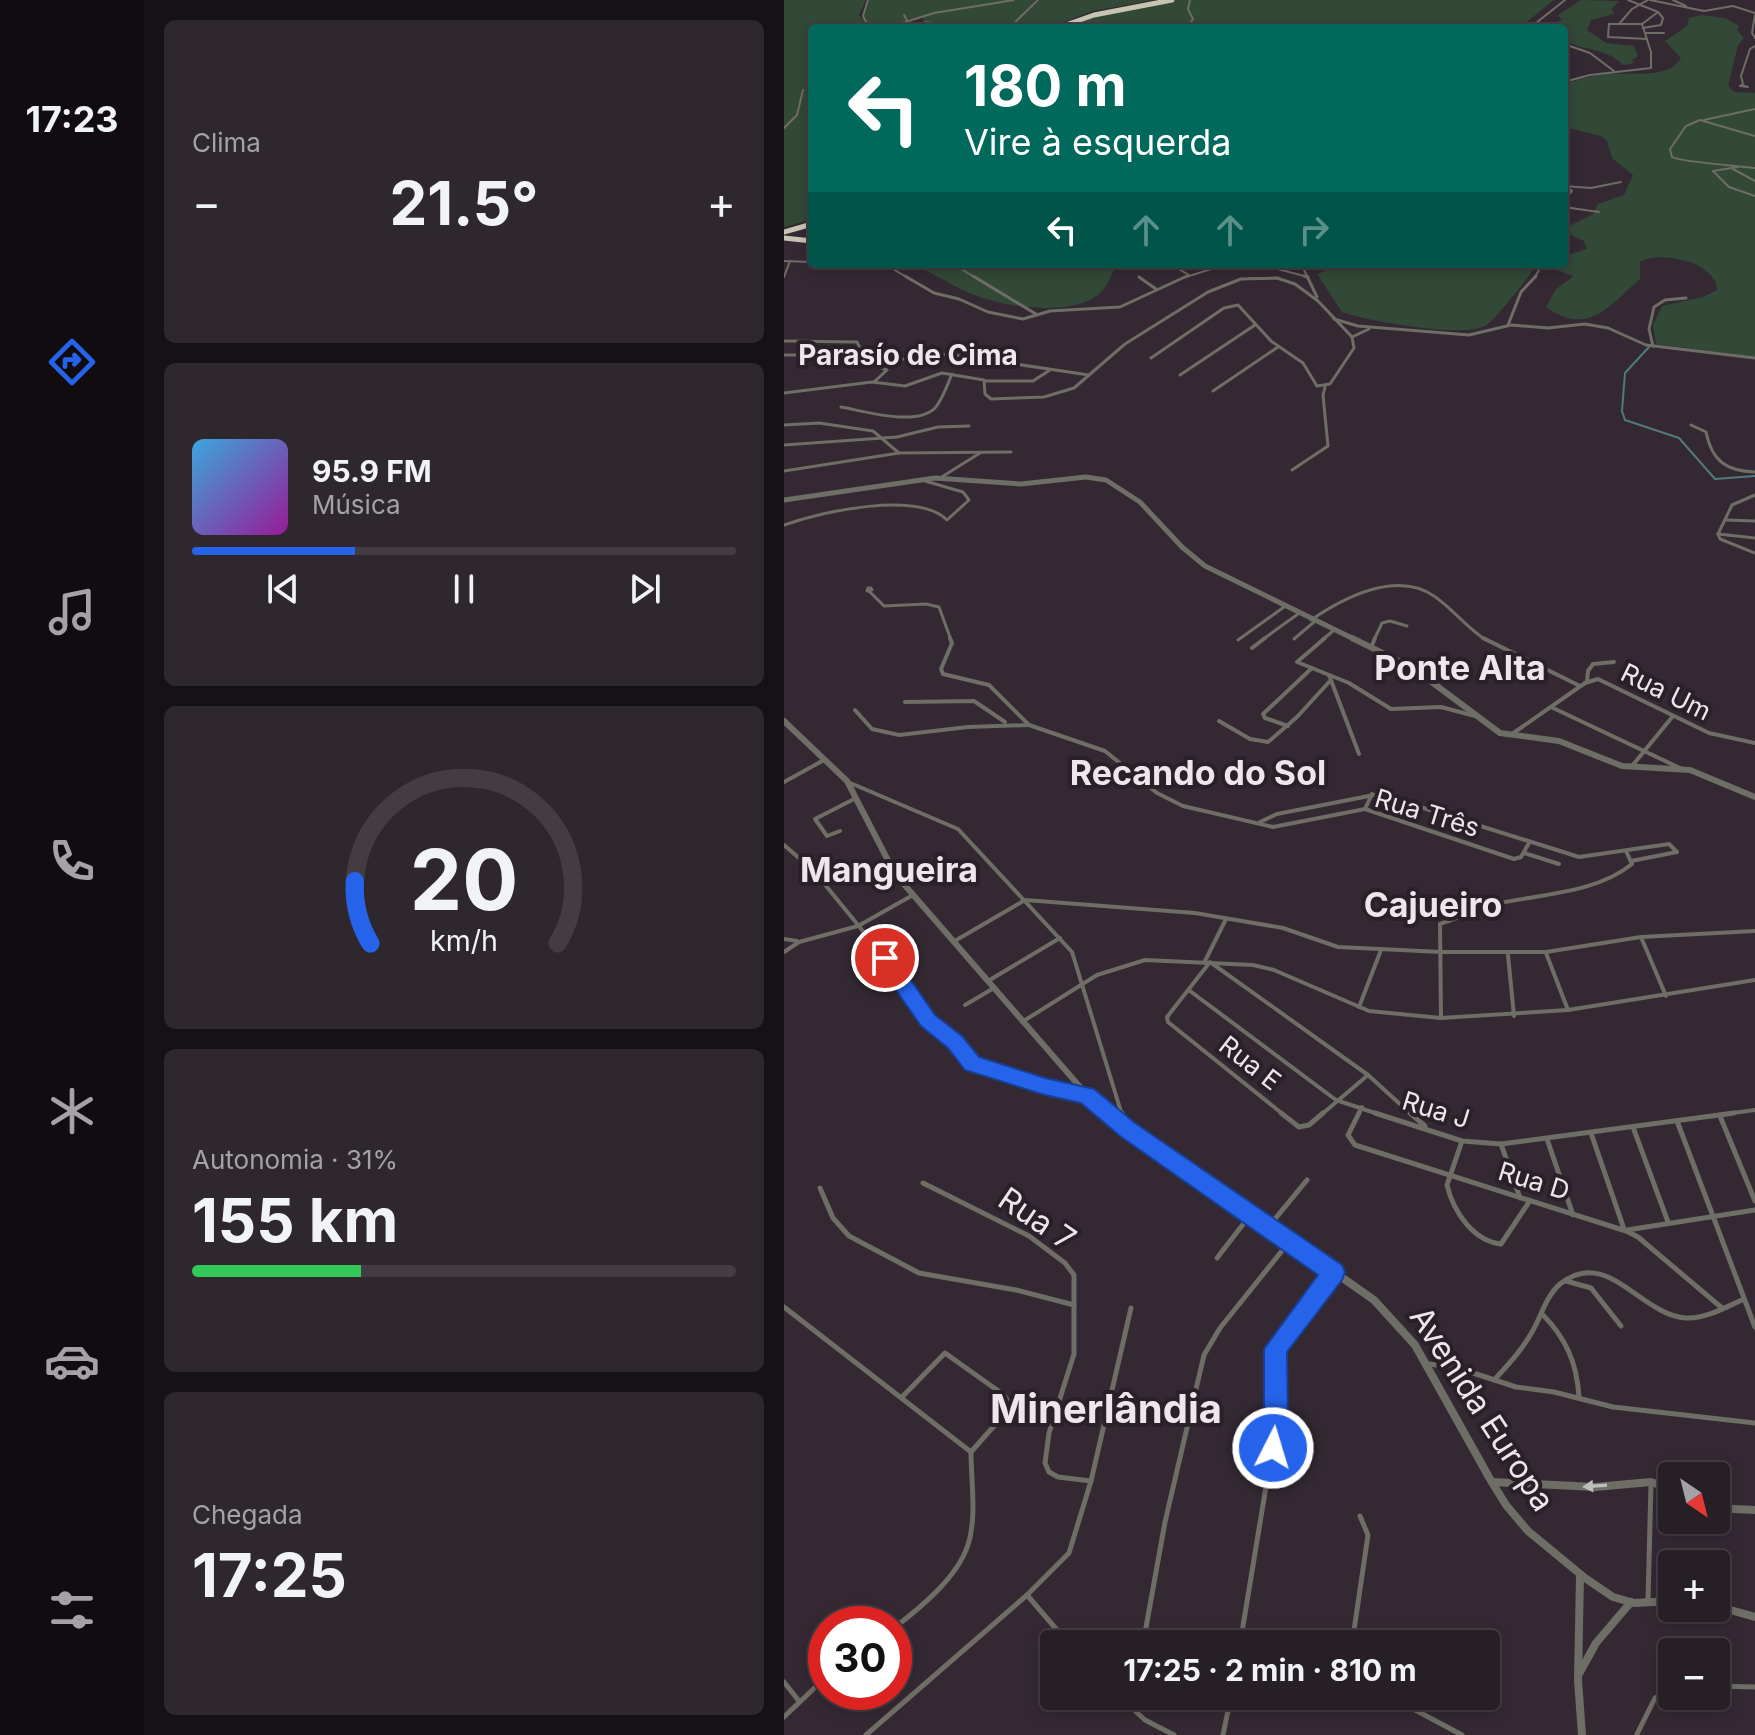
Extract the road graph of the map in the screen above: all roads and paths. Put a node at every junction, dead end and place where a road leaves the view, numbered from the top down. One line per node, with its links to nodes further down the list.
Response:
1 (868, 0): 18 (street)
2 (1014, 0): 20 (street)
3 (1038, 0): 23 (street)
4 (1165, 0): 24 (highway)
5 (1174, 0): 25 (highway)
6 (1190, 0): 26 (street)
7 (1565, 0): 27 (street)
8 (1628, 0): 12 (street)
9 (1649, 0): 12 (street); 14 (street)
10 (1673, 0): 14 (street)
11 (1733, 0): 13 (street)
12 (1638, 5): 15 (street); 28 (street)
13 (1733, 6): 14 (street); 16 (street)
14 (1692, 9)
15 (1658, 12): 29 (street); 29 (street)
16 (1755, 14): 32 (street)
17 (904, 15): 19 (street)
18 (867, 24)
19 (906, 24)
20 (907, 24)
21 (931, 24): 22 (street)
22 (939, 24)
23 (1013, 24)
24 (1065, 24)
25 (1067, 24)
26 (1190, 24)
27 (1535, 24)
28 (1619, 24): 29 (street); 33 (street)
29 (1643, 26): 30 (street)
30 (1645, 33): 31 (street); 33 (street)
31 (1664, 33)
32 (1755, 38)
33 (1647, 39): 36 (street)
34 (1568, 45): 36 (street)
35 (1755, 46): 38 (street)
36 (1614, 71): 37 (street)
37 (1568, 81)
38 (1743, 84)
39 (803, 90): 42 (street)
40 (1755, 109): 41 (street)
41 (1704, 120): 43 (street); 44 (street)
42 (784, 128)
43 (1755, 136)
44 (1745, 166): 45 (street); 46 (street)
45 (1731, 168): 47 (street); 50 (street)
46 (1755, 168)
47 (1755, 181)
48 (1621, 182): 49 (street)
49 (1568, 186)
50 (1755, 196)
51 (1568, 208): 52 (street)
52 (1599, 212)
53 (808, 224): 54 (highway)
54 (784, 230)
55 (784, 238): 56 (highway)
56 (808, 241)
57 (784, 261): 58 (street)
58 (790, 261): 59 (street); 68 (street)
59 (808, 262)
60 (890, 268): 74 (street)
61 (960, 268): 74 (street)
62 (1177, 268): 67 (street)
63 (1213, 268): 67 (street)
64 (1274, 268): 70 (street)
65 (1307, 268): 70 (street)
66 (1542, 268): 78 (street)
67 (1189, 275): 71 (street)
68 (784, 277)
69 (1139, 277): 71 (street)
70 (1308, 277): 73 (street)
71 (1156, 289): 74 (street)
72 (1686, 298): 83 (street)
73 (1318, 299): 75 (street); 91 (street)
74 (1036, 314)
75 (1334, 319): 77 (street); 80 (street)
76 (1255, 325): 84 (street); 87 (street); 92 (street)
77 (1353, 325): 79 (street); 80 (street)
78 (1509, 326): 79 (street); 83 (street)
79 (1362, 329): 81 (street)
80 (1347, 332): 81 (street)
81 (1352, 337): 95 (street)
82 (784, 341): 86 (street)
83 (1653, 346): 88 (street)
84 (1279, 347): 95 (street); 96 (street)
85 (784, 355): 86 (street)
86 (864, 355): 89 (street); 94 (street)
87 (1151, 358)
88 (1755, 358)
89 (1052, 369): 91 (street); 93 (street)
90 (952, 374): 93 (street); 94 (street); 98 (street)
91 (1089, 375): 93 (street)
92 (1180, 375)
93 (985, 381)
94 (874, 382): 97 (street)
95 (1325, 387): 107 (street)
96 (1213, 391)
97 (784, 393)
98 (841, 407)
99 (784, 425): 102 (street)
100 (1691, 425): 109 (street)
101 (969, 426): 102 (street)
102 (884, 438): 103 (street); 106 (street)
103 (784, 445)
104 (982, 452): 105 (street); 106 (street); 110 (street)
105 (1011, 452)
106 (899, 453): 108 (street)
107 (1292, 470)
108 (784, 471)
109 (1755, 472)
110 (939, 478): 111 (street); 121 (street)
111 (919, 479): 113 (street); 116 (street)
112 (1755, 495): 114 (street)
113 (784, 500)
114 (1726, 520): 115 (street); 117 (street)
115 (1755, 521)
116 (784, 525)
117 (1718, 534): 118 (street); 119 (street)
118 (1755, 538)
119 (1755, 553)
120 (869, 591): 144 (street, Rua Três)
121 (1284, 607): 122 (street); 127 (street)
122 (1298, 614): 123 (street); 128 (street)
123 (1312, 621): 125 (street); 126 (street, Rua Um); 135 (street, Rua Um)
124 (1407, 626): 129 (street)
125 (1333, 631): 129 (street); 131 (street)
126 (1294, 639)
127 (1238, 640)
128 (1252, 648)
129 (1371, 648): 140 (street)
130 (1614, 662): 134 (street)
131 (1312, 668): 132 (street); 145 (street)
132 (1329, 675): 133 (street); 140 (street)
133 (1329, 682): 145 (street); 151 (street)
134 (1587, 682): 135 (street, Rua Um); 139 (street, Rua Um)
135 (1580, 686): 137 (street)
136 (905, 702): 143 (street)
137 (1551, 707): 148 (street); 150 (street)
138 (855, 710): 143 (street)
139 (1673, 716): 149 (street, Rua Um); 150 (street)
140 (1477, 717): 148 (street)
141 (784, 721): 146 (street, Avenida Europa)
142 (1219, 721): 145 (street)
143 (1007, 724): 144 (street)
144 (1029, 725): 161 (street, Rua Três)
145 (1288, 726)
146 (793, 730): 147 (street); 152 (street, Avenida Europa)
147 (784, 735)
148 (1510, 736): 153 (street)
149 (1755, 743)
150 (1642, 751): 153 (street); 154 (street)
151 (1359, 754)
152 (824, 760): 155 (street, Avenida Europa); 156 (street)
153 (1632, 766): 154 (street)
154 (1682, 769): 158 (street)
155 (847, 781): 159 (street, Avenida Europa); 170 (street)
156 (784, 782)
157 (1372, 794): 160 (street); 161 (street); 163 (street)
158 (1755, 797)
159 (856, 798): 162 (street); 169 (street, Avenida Europa)
160 (1365, 809): 161 (street, Rua Três); 166 (street, Rua Três)
161 (1258, 823)
162 (840, 831)
163 (1529, 843): 165 (street); 166 (street)
164 (784, 845): 172 (street)
165 (1626, 851): 167 (street); 167 (street)
166 (1524, 853): 168 (street, Rua Três)
167 (1631, 861): 181 (street)
168 (1559, 864)
169 (913, 895): 172 (street); 178 (street, Avenida Europa)
170 (1025, 900): 171 (street); 175 (street); 178 (street)
171 (1226, 919): 179 (street); 184 (street, Rua E)
172 (858, 926): 177 (street); 198 (street)
173 (1755, 931): 174 (street)
174 (1641, 937): 182 (street); 190 (street)
175 (1060, 938): 186 (street); 187 (street)
176 (784, 939): 177 (street)
177 (799, 942): 180 (street)
178 (953, 942): 186 (street, Avenida Europa)
179 (1381, 950): 181 (street); 192 (street)
180 (784, 952)
181 (1441, 952): 183 (street); 195 (street)
182 (1546, 952): 183 (street); 193 (street)
183 (1508, 954): 194 (street)
184 (1208, 962): 187 (street); 189 (street, Rua E); 192 (street); 197 (street)
185 (1755, 980): 190 (street)
186 (988, 981): 188 (street, Avenida Europa)
187 (1084, 983): 196 (street); 201 (street)
188 (994, 988): 191 (street); 196 (street, Avenida Europa)
189 (1190, 991): 199 (street, Rua J); 199 (street, Rua E)
190 (1666, 996): 193 (street)
191 (965, 1005)
192 (1359, 1007): 195 (street)
193 (1568, 1010): 194 (street)
194 (1514, 1016): 195 (street)
195 (1441, 1018)
196 (1022, 1022): 198 (street, Avenida Europa)
197 (1368, 1075): 199 (street, Rua E); 208 (street)
198 (1087, 1095): 203 (street, Avenida Europa)
199 (1336, 1100): 200 (street, Rua J)
200 (1362, 1107): 208 (street, Rua J); 213 (street, Rua D)
201 (1121, 1109): 203 (street); 207 (street)
202 (1755, 1110): 204 (street, Rua J)
203 (1111, 1116): 207 (street, Avenida Europa)
204 (1720, 1116): 205 (street, Rua J); 218 (street)
205 (1677, 1121): 206 (street, Rua J); 223 (street)
206 (1633, 1127): 209 (street, Rua J); 224 (street)
207 (1127, 1129): 221 (street, Avenida Europa)
208 (1428, 1129): 211 (street, Rua J)
209 (1591, 1133): 210 (street, Rua J); 226 (street)
210 (1547, 1139): 212 (street, Rua J); 222 (street)
211 (1462, 1141): 212 (street, Rua J); 213 (street)
212 (1501, 1144): 217 (street)
213 (1450, 1177): 217 (street, Rua D); 219 (street)
214 (1307, 1180): 225 (street)
215 (923, 1183): 232 (street, Rua 7)
216 (820, 1188): 232 (street)
217 (1520, 1198): 219 (street, Rua D)
218 (1755, 1201)
219 (1529, 1202): 222 (street, Rua D)
220 (1755, 1210): 223 (street)
221 (1251, 1214): 225 (street, Avenida Europa); 228 (street)
222 (1573, 1215): 226 (street, Rua D)
223 (1713, 1216): 224 (street); 231 (street)
224 (1668, 1222): 226 (street)
225 (1269, 1227): 227 (street, Avenida Europa)
226 (1625, 1230): 235 (street, Rua D)
227 (1289, 1242): 229 (street, Avenida Europa); 261 (street)
228 (1217, 1258)
229 (1334, 1272): 239 (street, Avenida Europa); 262 (street)
230 (1563, 1280): 235 (street); 236 (street); 237 (street)
231 (1744, 1299): 235 (street); 238 (street)
232 (1074, 1305): 245 (street, Rua 7)
233 (784, 1307): 241 (street)
234 (1131, 1308): 245 (street)
235 (1722, 1308)
236 (1542, 1314): 240 (street); 242 (street)
237 (1621, 1326)
238 (1755, 1327)
239 (1428, 1364): 240 (street); 246 (street, Avenida Europa)
240 (1494, 1380): 242 (street)
241 (902, 1397): 244 (street); 244 (street)
242 (1579, 1397): 243 (street)
243 (1755, 1423)
244 (971, 1452): 258 (street)
245 (1091, 1481): 253 (street)
246 (1492, 1482): 247 (street, one-way to 246); 252 (street, Avenida Europa)
247 (1651, 1482): 248 (street); 254 (street)
248 (1658, 1484)
249 (1730, 1509): 250 (street)
250 (1755, 1510)
251 (1360, 1516): 263 (street)
252 (1580, 1575): 256 (street, Avenida Europa); 264 (street)
253 (1027, 1595): 260 (street); 278 (street)
254 (1648, 1601): 255 (street, Avenida Europa); 256 (street, Avenida Europa)
255 (1658, 1601)
256 (1631, 1602): 265 (street)
257 (1730, 1610): 259 (street)
258 (912, 1613)
259 (1755, 1617)
260 (1057, 1630)
261 (1146, 1630)
262 (1242, 1630)
263 (1354, 1630)
264 (1578, 1635): 265 (street); 266 (street)
265 (1596, 1643): 266 (street)
266 (1578, 1680): 282 (street)
267 (784, 1682): 272 (street)
268 (1730, 1686): 269 (street)
269 (1755, 1687)
270 (808, 1693): 272 (street)
271 (1658, 1696): 277 (street)
272 (799, 1701): 276 (street)
273 (1133, 1710): 279 (street)
274 (1228, 1710): 280 (street)
275 (1415, 1710): 281 (street)
276 (784, 1717)
277 (1637, 1734)
278 (866, 1735)
279 (1174, 1735)
280 (1223, 1735)
281 (1462, 1735)
282 (1582, 1735)

